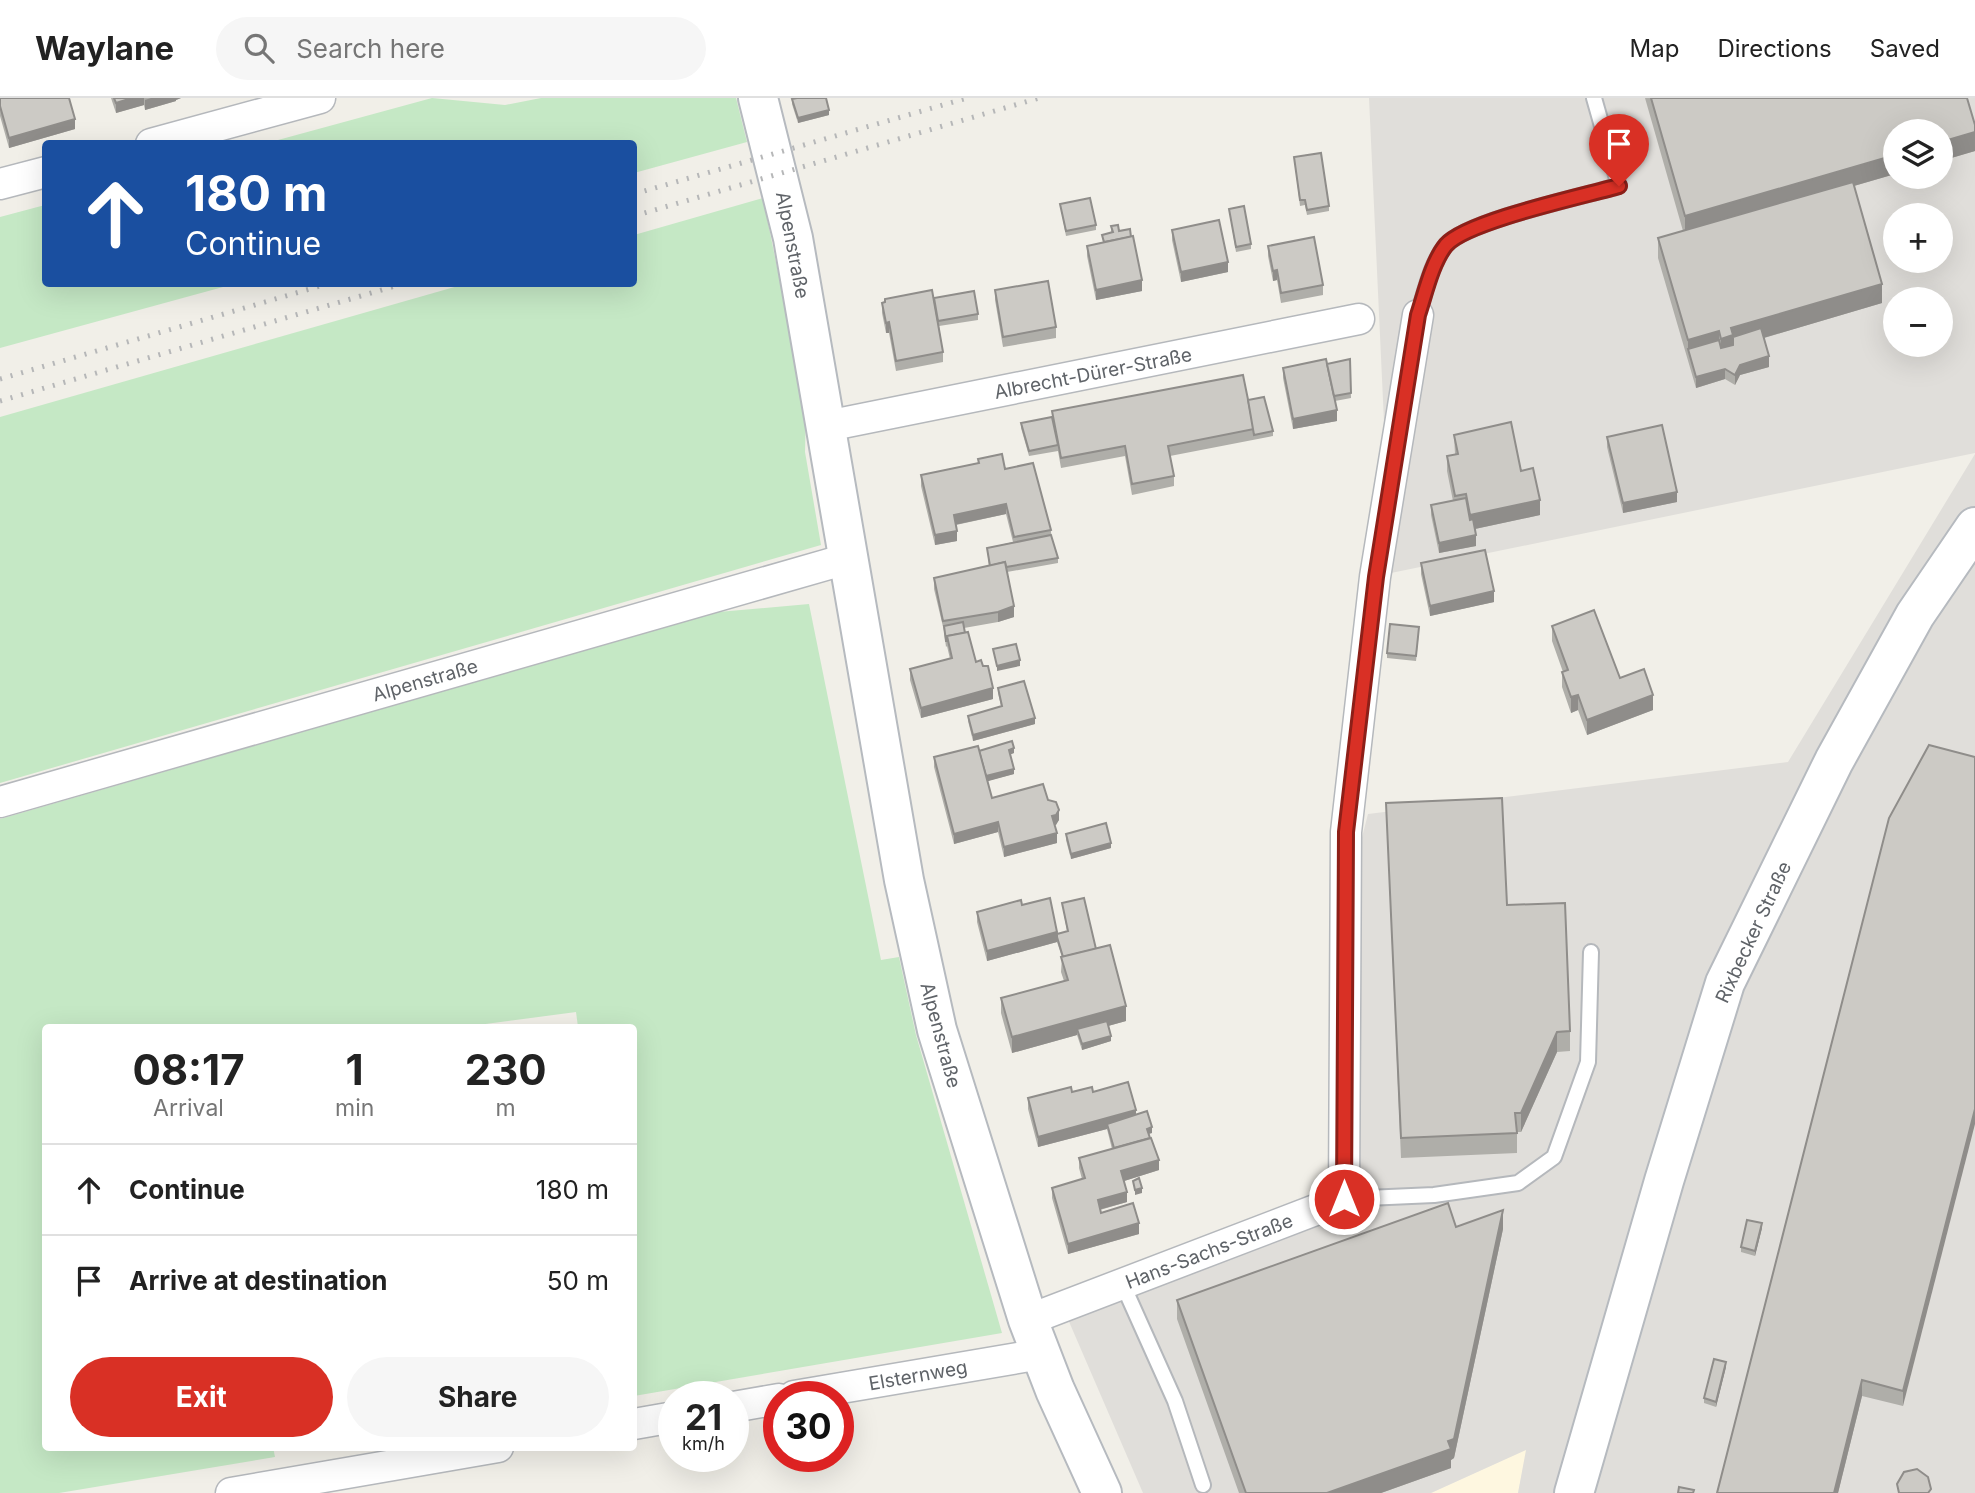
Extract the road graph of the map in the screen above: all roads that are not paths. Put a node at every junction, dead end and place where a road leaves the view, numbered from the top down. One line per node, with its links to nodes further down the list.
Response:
1 (320, 98): 4 (street)
2 (758, 98): 9 (street, Alpenstraße)
3 (1594, 98): 7 (lane)
4 (166, 140)
5 (42, 173): 6 (street)
6 (0, 184)
7 (1418, 315): 14 (street)
8 (1359, 319): 9 (street, Albrecht-Dürer-Straße)
9 (827, 426): 11 (street, Alpenstraße)
10 (1975, 527): 24 (street, Rixbecker Straße)
11 (850, 558): 12 (street, Alpenstraße); 16 (street, Alpenstraße)
12 (0, 802)
13 (1591, 951): 14 (lane)
14 (1344, 1199): 15 (street, Hans-Sachs-Straße)
15 (1124, 1285): 16 (street, Hans-Sachs-Straße); 21 (lane)
16 (1035, 1337): 17 (street, Elsternweg); 23 (street, Alpenstraße)
17 (854, 1381)
18 (658, 1420): 19 (street)
19 (637, 1423)
20 (475, 1451): 22 (street)
21 (1203, 1485)
22 (231, 1493)
23 (1102, 1493)
24 (1574, 1493)

